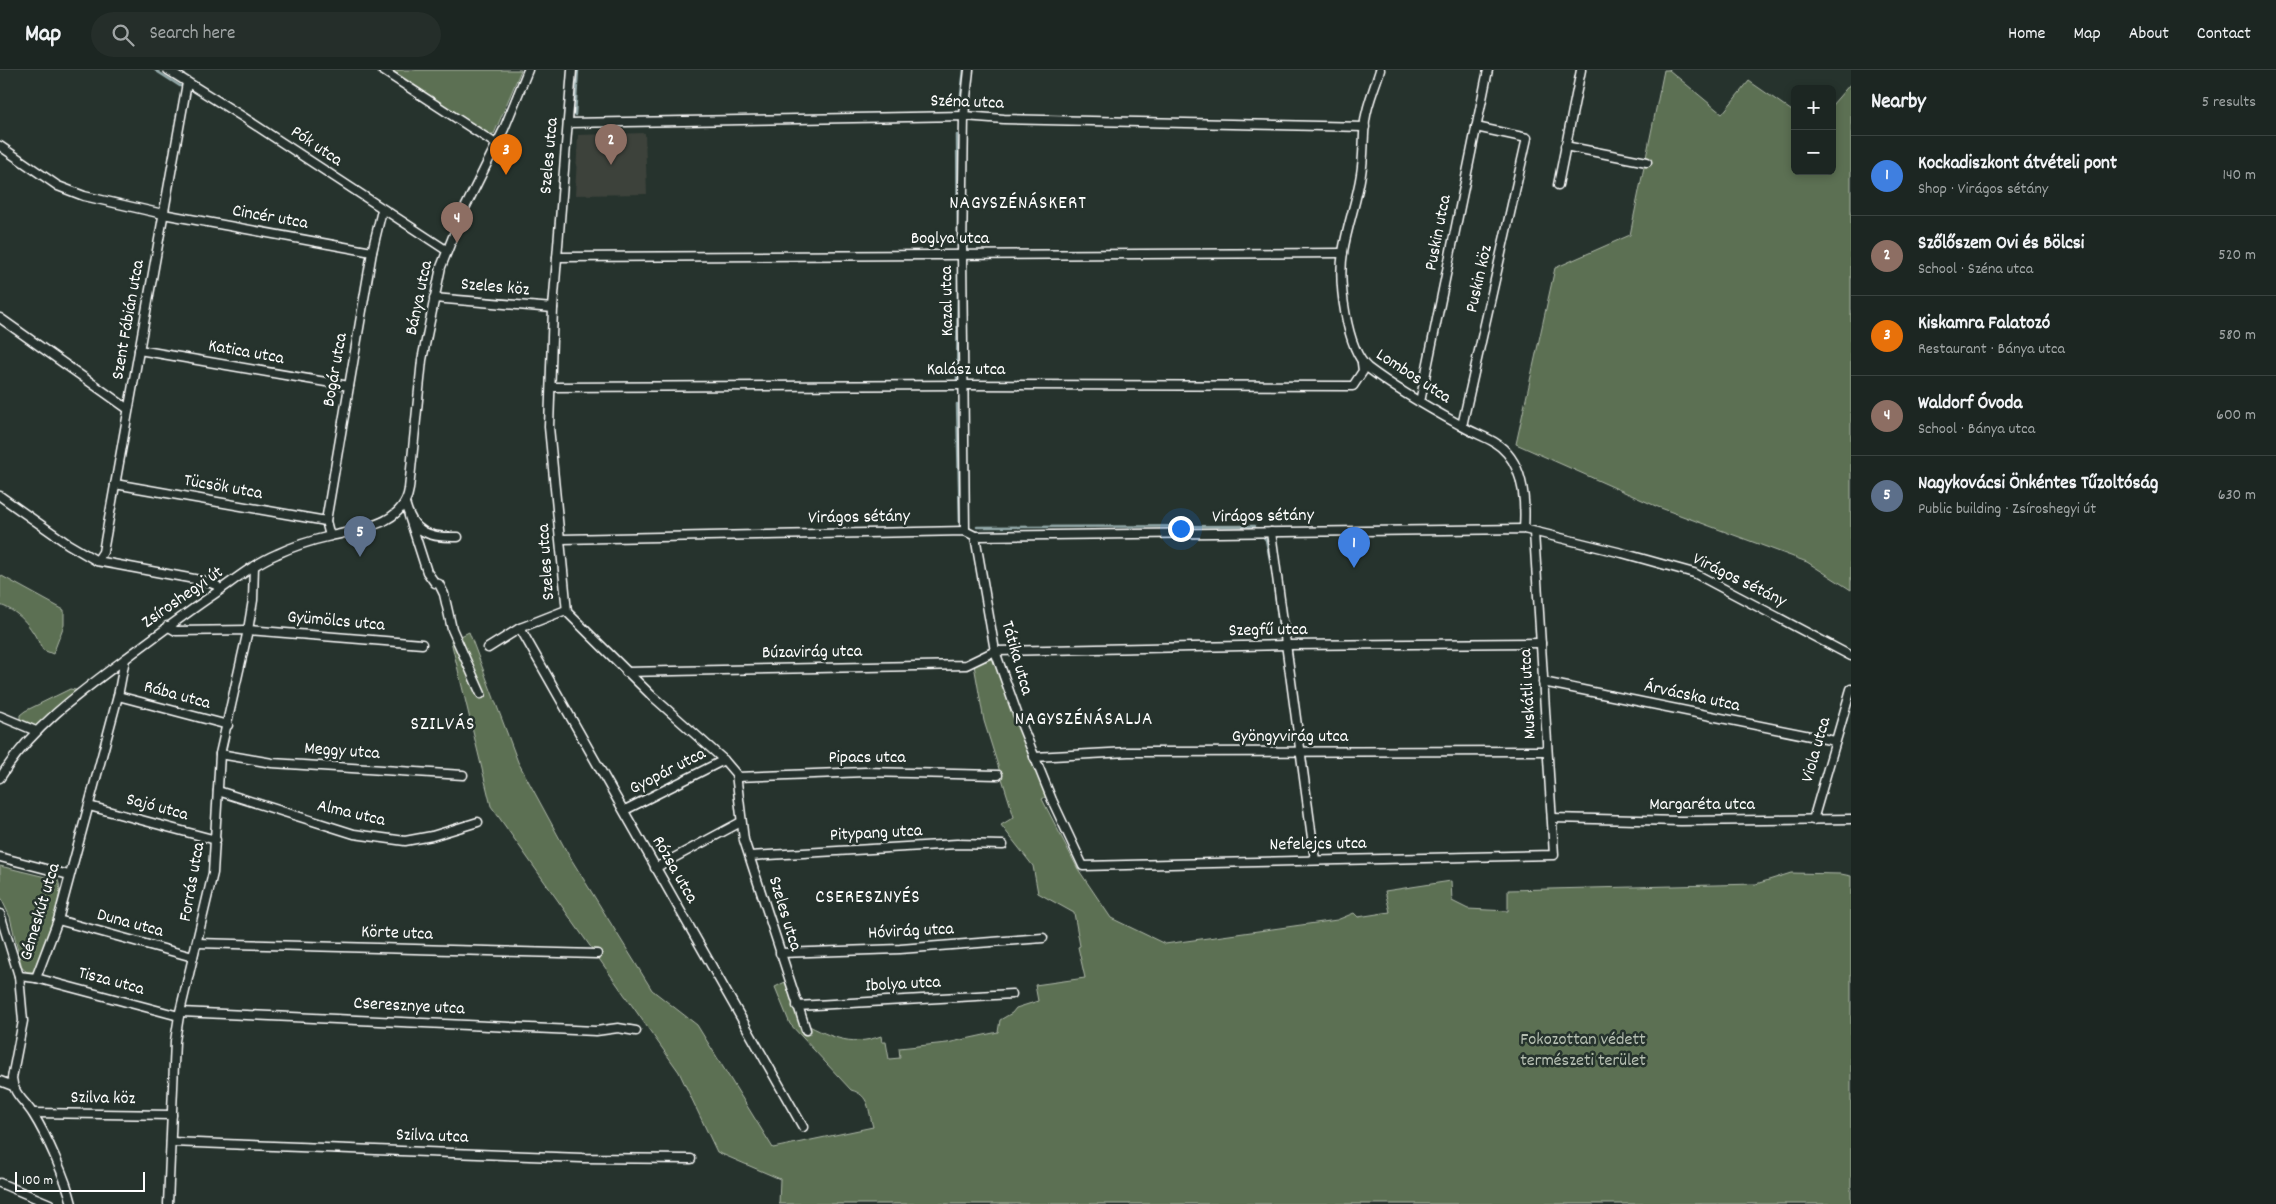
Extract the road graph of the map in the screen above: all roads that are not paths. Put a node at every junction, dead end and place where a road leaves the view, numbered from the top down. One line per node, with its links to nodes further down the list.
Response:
1 (168, 70): 9 (street, Pók utca)
2 (382, 70): 14 (street)
3 (528, 70): 14 (street, Bánya utca)
4 (572, 70): 11 (street, Szeles utca)
5 (969, 70): 10 (street, Kazal utca)
6 (1380, 70): 13 (street, Lombos utca)
7 (1488, 70): 12 (street, Puskin utca)
8 (1581, 70): 16 (street)
9 (187, 83): 19 (street, Pók utca); 20 (street, Szent Fábián utca)
10 (964, 116): 11 (street, Széna utca); 13 (street, Széna utca); 24 (street, Kazal utca)
11 (568, 123): 25 (street, Szeles utca)
12 (1476, 127): 34 (street, Puskin utca); 36 (street, Puskin köz)
13 (1365, 128): 23 (street, Lombos utca)
14 (496, 144): 21 (street, Bánya utca)
15 (0, 146): 20 (street, Cincér utca)
16 (1565, 146): 17 (street); 18 (street)
17 (1647, 162)
18 (1558, 185)
19 (382, 210): 21 (street, Pók utca); 22 (street, Bogár utca)
20 (163, 214): 22 (street, Cincér utca); 29 (street, Szent Fábián utca)
21 (446, 250): 26 (street, Bánya utca)
22 (372, 252): 32 (street, Bogár utca)
23 (1343, 253): 24 (street, Boglya utca); 30 (street, Lombos utca)
24 (962, 254): 25 (street, Boglya utca); 31 (street, Kazal utca)
25 (557, 257): 27 (street, Szeles utca)
26 (434, 298): 27 (street, Szeles köz); 39 (street, Bánya utca)
27 (554, 308): 33 (street, Szeles utca)
28 (0, 318): 35 (street)
29 (139, 350): 32 (street, Katica utca); 35 (street, Szent Fábián utca)
30 (1362, 363): 31 (street, Kalász utca); 34 (street, Lombos utca)
31 (964, 385): 33 (street, Kalász utca); 43 (street, Kazal utca)
32 (349, 386): 41 (street, Bogár utca)
33 (551, 387): 49 (street, Szeles utca)
34 (1420, 402): 36 (street, Lombos utca)
35 (128, 409): 37 (street, Szent Fábián utca)
36 (1462, 426): 42 (street, Lombos utca)
37 (115, 484): 41 (street, Tücsök utca); 50 (street, Szent Fábián utca)
38 (0, 496): 50 (street)
39 (405, 503): 40 (street); 46 (street, Zsíroshegyi út)
40 (408, 516): 48 (street); 67 (street)
41 (326, 521): 46 (street, Bogár utca)
42 (1524, 529): 44 (street, Virágos sétány); 45 (street, Virágos sétány)
43 (965, 531): 47 (street, Virágos sétány); 49 (street, Virágos sétány)
44 (1271, 532): 47 (street, Virágos sétány); 59 (street)
45 (1534, 532): 57 (street, Muskátli utca); 62 (street, Virágos sétány)
46 (330, 536): 51 (street, Zsíroshegyi út)
47 (975, 536): 61 (street, Tátika utca)
48 (458, 537)
49 (561, 540): 53 (street, Szeles utca)
50 (97, 561): 52 (street)
51 (254, 566): 52 (street, Zsíroshegyi út); 56 (street, Forrás utca)
52 (220, 590): 54 (street, Zsíroshegyi út)
53 (566, 610): 55 (street); 64 (street, Szeles utca)
54 (167, 626): 56 (street, Gyümölcs utca); 63 (street, Zsíroshegyi út)
55 (520, 628): 60 (street); 84 (street, Rózsa utca)
56 (248, 630): 58 (street, Gyümölcs utca); 70 (street, Forrás utca)
57 (1541, 643): 59 (street, Szegfű utca); 65 (street, Muskátli utca)
58 (422, 644)
59 (1287, 645): 61 (street, Szegfű utca); 74 (street)
60 (488, 648)
61 (995, 651): 64 (street, Búzavirág utca); 76 (street, Tátika utca)
62 (1851, 656)
63 (125, 659): 68 (street, Gémeskút utca); 71 (street, Zsíroshegyi út)
64 (626, 672): 77 (street, Szeles utca)
65 (1543, 682): 72 (street, Árvácska utca); 73 (street, Muskátli utca)
66 (1851, 689): 72 (street, Viola utca)
67 (481, 694)
68 (118, 696): 70 (street, Rába utca); 83 (street, Gémeskút utca)
69 (0, 716): 71 (street)
70 (228, 725): 75 (street, Forrás utca)
71 (36, 732): 81 (street, Zsíroshegyi út)
72 (1835, 741): 87 (street, Viola utca)
73 (1547, 750): 74 (street, Gyöngyvirág utca); 85 (street, Muskátli utca)
74 (1299, 753): 76 (street, Gyöngyvirág utca); 95 (street)
75 (220, 754): 78 (street, Meggy utca); 82 (street, Forrás utca)
76 (1034, 757): 96 (street, Tátika utca)
77 (724, 760): 80 (street, Szeles utca); 84 (street, Gyopár utca)
78 (463, 774)
79 (998, 775): 80 (street, Pipacs utca)
80 (737, 777): 89 (street, Szeles utca)
81 (0, 778)
82 (218, 791): 88 (street, Alma utca); 90 (street, Forrás utca)
83 (89, 806): 90 (street, Sajó utca); 98 (street, Gémeskút utca)
84 (625, 810): 97 (street, Rózsa utca)
85 (1552, 818): 87 (street, Margaréta utca); 92 (street, Muskátli utca)
86 (1851, 819): 87 (street, Margaréta utca)
87 (1813, 820)
88 (478, 822)
89 (741, 822): 93 (street, Szeles utca); 97 (street)
90 (216, 840): 102 (street, Forrás utca)
91 (1003, 845): 93 (street, Pitypang utca)
92 (1554, 855): 95 (street, Nefelejcs utca)
93 (750, 856): 103 (street, Szeles utca)
94 (0, 857): 98 (street)
95 (1315, 860): 96 (street, Nefelejcs utca)
96 (1083, 866)
97 (655, 868): 117 (street, Rózsa utca)
98 (69, 875): 100 (street, Gémeskút utca)
99 (0, 914): 106 (street)
100 (58, 920): 105 (street, Duna utca); 107 (street, Gémeskút utca)
101 (1043, 938): 103 (street, Hóvirág utca)
102 (197, 943): 104 (street, Körte utca); 105 (street, Forrás utca)
103 (780, 953): 109 (street, Szeles utca)
104 (597, 954)
105 (194, 957): 110 (street, Forrás utca)
106 (19, 976): 107 (street, Gémeskút utca); 114 (street, Gémeskút utca)
107 (36, 978): 110 (street, Tisza utca)
108 (1012, 994): 109 (street, Ibolya utca)
109 (797, 1006): 111 (street, Szeles utca)
110 (180, 1014): 112 (street, Cseresznye utca); 116 (street, Forrás utca)
111 (806, 1030)
112 (636, 1031)
113 (0, 1080): 114 (street)
114 (13, 1086): 115 (street)
115 (33, 1113): 116 (street, Szilva köz); 122 (street)
116 (172, 1115): 118 (street, Forrás utca)
117 (803, 1127)
118 (171, 1142): 119 (street, Szilva utca); 123 (street, Forrás utca)
119 (691, 1159)
120 (0, 1183): 121 (street)
121 (50, 1204)
122 (72, 1204)
123 (168, 1204)

